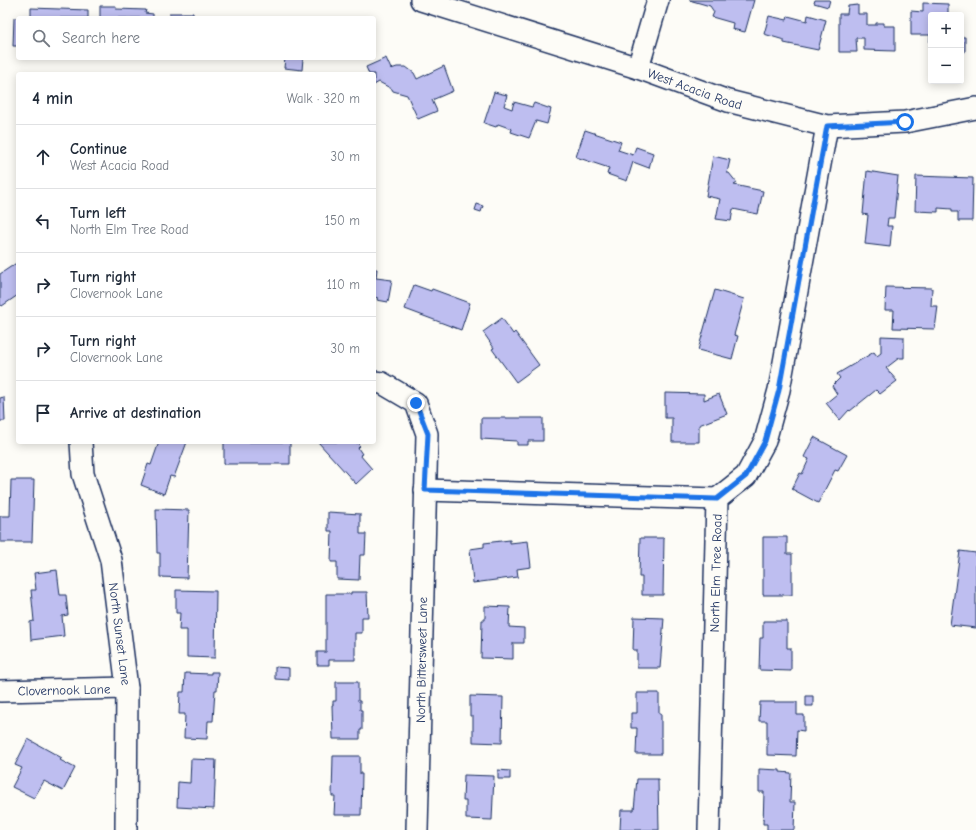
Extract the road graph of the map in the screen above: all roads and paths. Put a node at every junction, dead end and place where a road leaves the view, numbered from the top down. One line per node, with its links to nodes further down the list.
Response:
1 (421, 0): 3 (street, West Acacia Road)
2 (658, 0): 3 (street)
3 (638, 68): 5 (street, West Acacia Road)
4 (976, 108): 5 (street, West Acacia Road)
5 (827, 126): 9 (street, North Elm Tree Road)
6 (376, 382): 8 (street)
7 (81, 444): 10 (street, North Sunset Lane)
8 (425, 490): 9 (street); 13 (street, North Bittersweet Lane)
9 (717, 499): 14 (street, North Elm Tree Road)
10 (127, 688): 11 (street, Clovernook Lane); 12 (street, North Sunset Lane)
11 (0, 691)
12 (126, 830)
13 (417, 830)
14 (709, 830)

